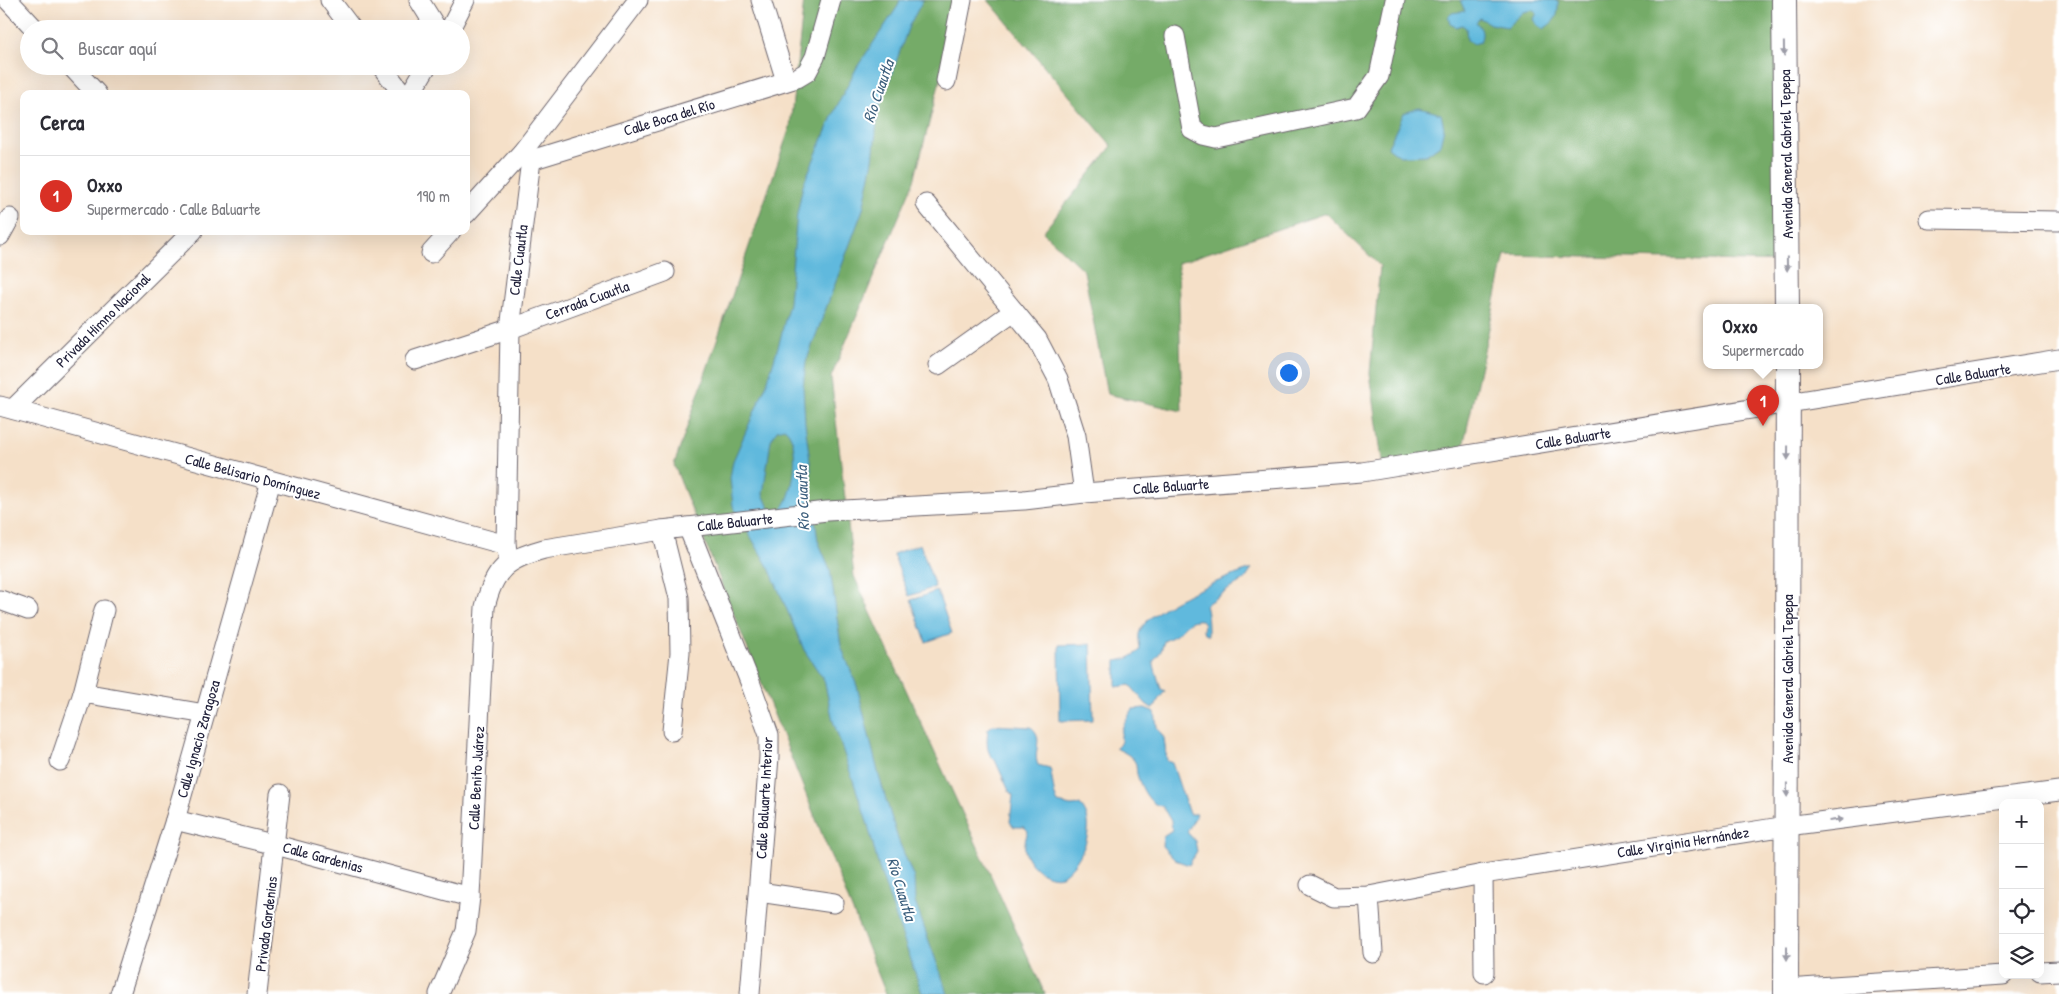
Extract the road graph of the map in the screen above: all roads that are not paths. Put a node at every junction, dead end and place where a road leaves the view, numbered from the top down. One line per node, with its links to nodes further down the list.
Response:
1 (8, 0): 11 (street)
2 (330, 0): 12 (street)
3 (419, 0): 13 (street)
4 (464, 0): 14 (street)
5 (638, 0): 24 (street)
6 (761, 0): 19 (street)
7 (831, 0): 19 (street, Calle Boca del Río)
8 (962, 0): 20 (street)
9 (1395, 0): 15 (street)
10 (1784, 0): 35 (main road, Avenida General Gabriel Tepepa, one-way to 35)
11 (27, 20)
12 (345, 20)
13 (431, 20)
14 (454, 20)
15 (1175, 36)
16 (79, 75): 21 (street)
17 (388, 75): 22 (street)
18 (422, 75): 23 (street)
19 (786, 81): 24 (street, Calle Boca del Río)
20 (946, 81)
21 (93, 90)
22 (400, 90)
23 (412, 90)
24 (527, 156): 26 (street); 37 (street, Calle Cuautla)
25 (926, 204): 36 (street)
26 (470, 210)
27 (10, 218): 32 (street)
28 (1929, 220): 29 (street)
29 (2059, 221)
30 (190, 235): 43 (street, Privada Himno Nacional)
31 (448, 235): 33 (street)
32 (0, 236)
33 (431, 254)
34 (665, 272): 37 (street, Cerrada Cuautla)
35 (1787, 304)
36 (1014, 311): 40 (street); 45 (street)
37 (510, 329): 38 (street, Cerrada Cuautla); 48 (street, Calle Cuautla)
38 (415, 360)
39 (2059, 360): 42 (street, Calle Baluarte)
40 (938, 365)
41 (1788, 369): 42 (main road, Avenida General Gabriel Tepepa)
42 (1788, 404): 45 (street, Calle Baluarte); 59 (main road, Avenida General Gabriel Tepepa, one-way to 59)
43 (7, 408): 44 (street, Calle Belisario Domínguez)
44 (271, 482): 48 (street, Calle Belisario Domínguez); 53 (street, Calle Ignacio Zaragoza)
45 (1084, 493): 46 (street, Calle Baluarte)
46 (688, 527): 47 (street, Calle Baluarte); 63 (street, Calle Baluarte Interior)
47 (662, 530): 48 (street, Calle Baluarte); 54 (street)
48 (507, 554): 65 (street, Calle Benito Juárez)
49 (0, 600): 50 (street)
50 (28, 610)
51 (104, 610): 52 (street)
52 (83, 693): 53 (street); 55 (street)
53 (205, 714): 58 (street, Calle Ignacio Zaragoza)
54 (672, 731)
55 (60, 762)
56 (2059, 791): 59 (street, Calle Virginia Hernández, one-way to 56)
57 (280, 794): 60 (street, Privada Gardenias)
58 (176, 820): 60 (street, Calle Gardenias); 73 (street, Calle Ignacio Zaragoza)
59 (1788, 826): 61 (street, Calle Virginia Hernández); 72 (main road, Avenida General Gabriel Tepepa, one-way to 72)
60 (276, 845): 65 (street, Calle Gardenias); 74 (street, Privada Gardenias)
61 (1483, 874): 64 (street, Calle Virginia Hernández); 70 (street)
62 (1310, 886): 64 (street, Calle Virginia Hernández)
63 (759, 892): 66 (street); 76 (street, Calle Baluarte Interior)
64 (1369, 896): 67 (street)
65 (470, 897): 75 (street, Calle Benito Juárez)
66 (834, 903)
67 (1373, 953)
68 (2059, 971): 69 (street)
69 (2044, 972)
70 (1484, 973)
71 (1999, 975): 72 (street)
72 (1786, 992)
73 (120, 994)
74 (257, 994)
75 (439, 994)
76 (750, 994)

